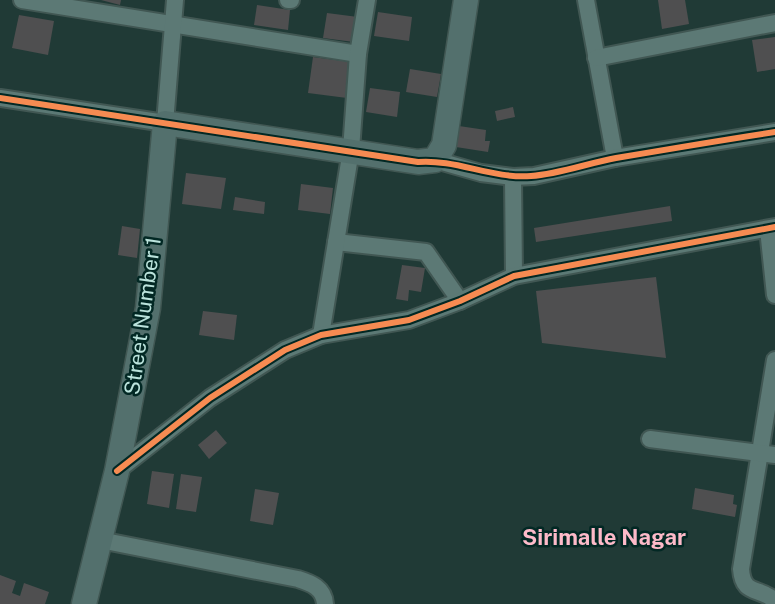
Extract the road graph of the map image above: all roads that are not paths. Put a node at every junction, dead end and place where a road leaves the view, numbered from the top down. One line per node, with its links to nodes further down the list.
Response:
1 (22, 0): 6 (street)
2 (175, 0): 6 (street, Street Number 1)
3 (367, 0): 8 (street)
4 (466, 0): 15 (street)
5 (586, 0): 9 (street)
6 (172, 23): 8 (street); 11 (street, Street Number 1)
7 (775, 23): 9 (street)
8 (358, 54): 13 (street)
9 (596, 58): 14 (street)
10 (0, 98): 11 (street)
11 (165, 123): 13 (street); 26 (street, Street Number 1)
12 (775, 132): 14 (street)
13 (351, 150): 15 (street); 18 (street)
14 (615, 158): 16 (street)
15 (435, 160): 16 (street)
16 (513, 177): 19 (street)
17 (772, 228): 19 (street); 20 (street)
18 (336, 242): 21 (street); 22 (street)
19 (514, 276): 21 (street)
20 (775, 295)
21 (460, 301): 22 (street)
22 (321, 335): 26 (street)
23 (775, 360): 25 (street)
24 (650, 439): 25 (street)
25 (767, 454): 28 (street)
26 (117, 471): 27 (street, Street Number 1)
27 (100, 540): 29 (street, Street Number 1); 30 (street)
28 (775, 601)
29 (84, 604)
30 (325, 604)

